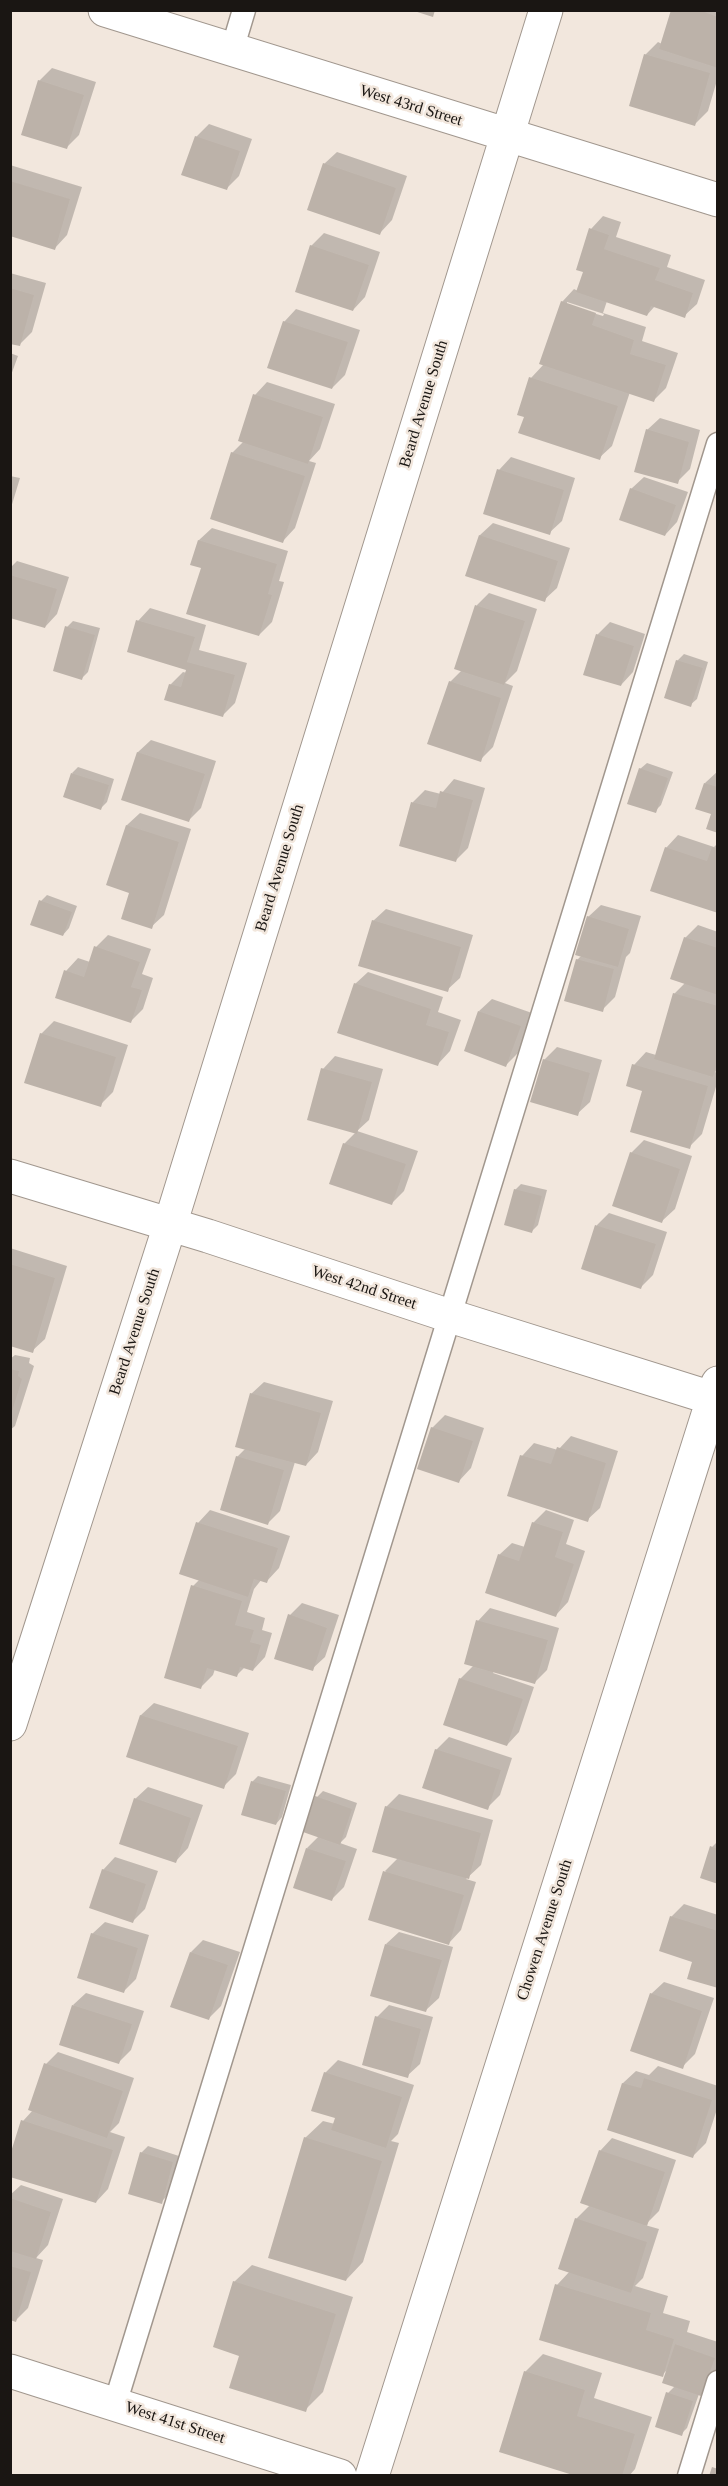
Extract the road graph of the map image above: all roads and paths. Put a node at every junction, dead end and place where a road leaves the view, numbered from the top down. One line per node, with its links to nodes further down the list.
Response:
1 (105, 10): 4 (street, West 43rd Street)
2 (244, 10): 4 (lane)
3 (546, 10): 5 (street, Beard Avenue South)
4 (232, 50): 5 (street, West 43rd Street)
5 (507, 135): 6 (street, West 43rd Street); 9 (street, Beard Avenue South)
6 (717, 201)
7 (717, 444): 10 (lane)
8 (10, 1176): 9 (street, West 42nd Street)
9 (170, 1225): 10 (street, West 42nd Street); 12 (street, Beard Avenue South)
10 (450, 1316): 11 (street, West 42nd Street); 15 (lane)
11 (716, 1394): 17 (street, Chowen Avenue South)
12 (10, 1724)
13 (10, 2371): 15 (street, West 41st Street)
14 (717, 2382): 18 (lane)
15 (115, 2404): 16 (street, West 41st Street)
16 (340, 2475)
17 (372, 2475)
18 (689, 2475)

